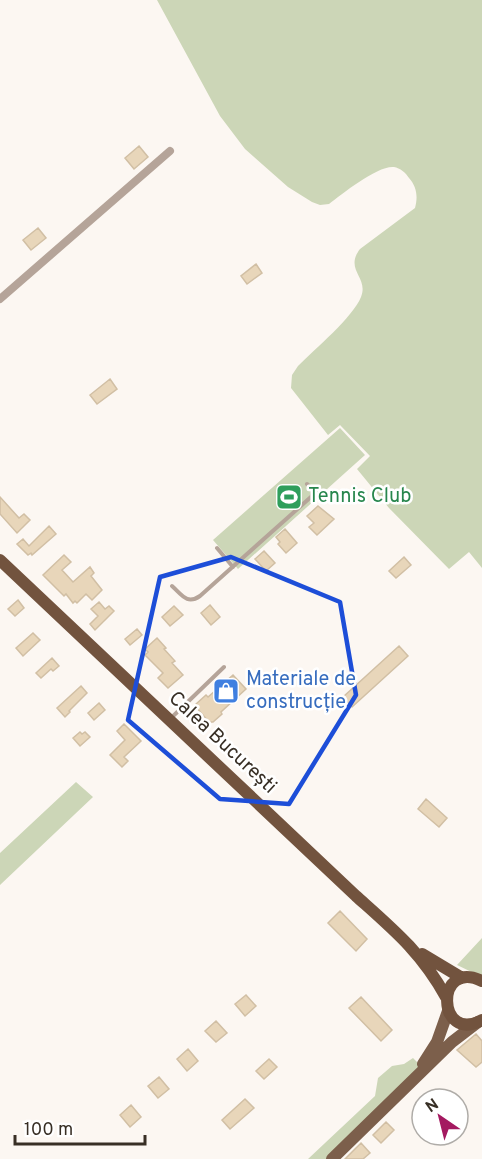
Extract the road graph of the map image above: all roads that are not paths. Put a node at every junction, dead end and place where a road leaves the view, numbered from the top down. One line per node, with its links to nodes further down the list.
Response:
1 (170, 151): 2 (street)
2 (0, 299)
3 (307, 484): 6 (lane)
4 (217, 548): 6 (lane)
5 (0, 560): 9 (highway, Calea București)
6 (233, 567): 7 (lane)
7 (172, 586)
8 (224, 667): 9 (lane)
9 (170, 720): 10 (highway, Calea București)
10 (418, 953): 11 (highway, Calea București); 13 (highway, Calea București)
11 (462, 978): 12 (highway, Calea București); 13 (highway)
12 (482, 981)
13 (446, 997): 14 (highway, Calea București)
14 (448, 1011): 15 (highway); 16 (main road)
15 (480, 1021): 16 (main road)
16 (413, 1080): 17 (main road)
17 (332, 1159)

